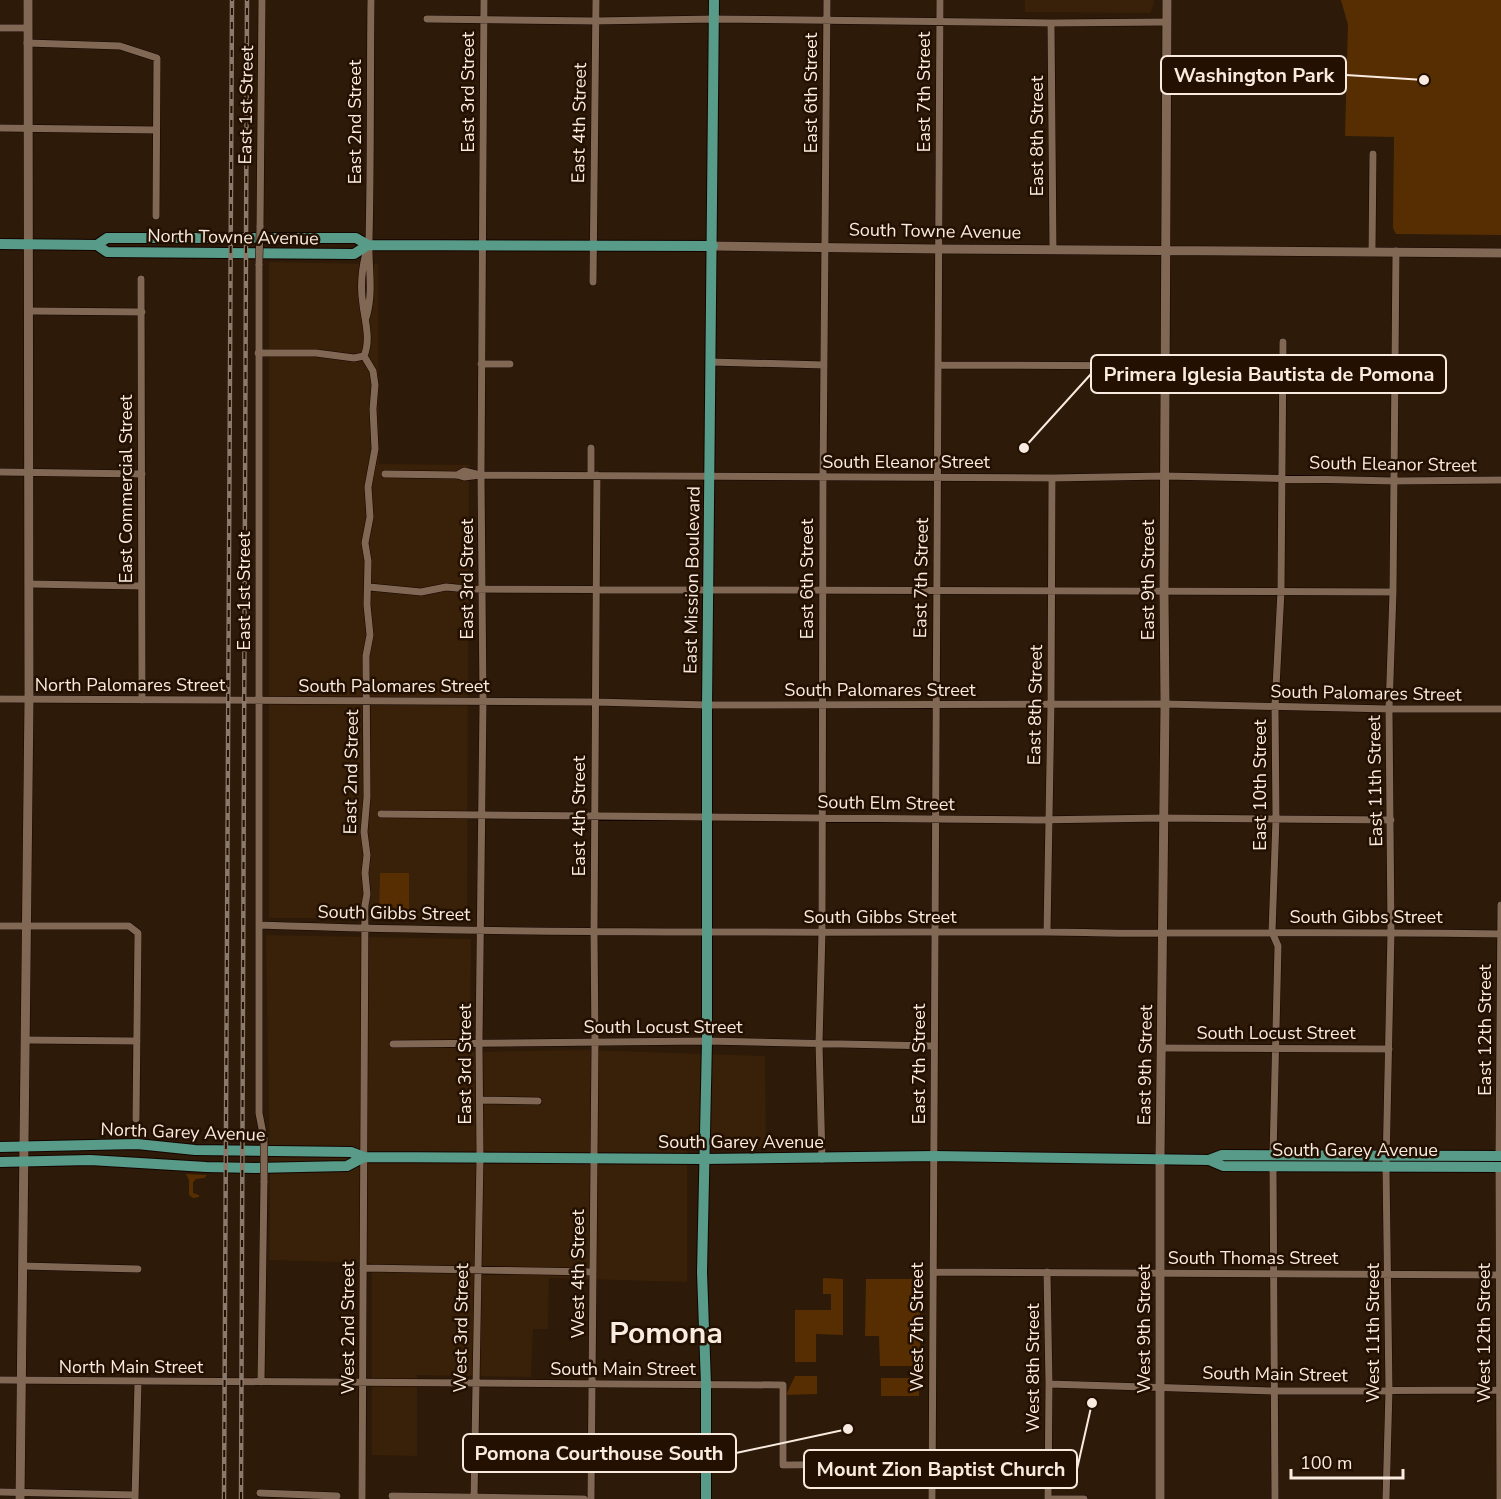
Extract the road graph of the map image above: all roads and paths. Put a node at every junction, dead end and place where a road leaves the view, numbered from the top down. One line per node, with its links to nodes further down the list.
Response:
1 (28, 0): 19 (street)
2 (262, 0): 45 (street, East 1st Street, bridge)
3 (370, 0): 28 (street, East 2nd Street)
4 (484, 0): 12 (street, East 3rd Street)
5 (596, 0): 14 (street, East 4th Street)
6 (714, 0): 11 (main road, East Mission Boulevard)
7 (827, 0): 13 (street, East 6th Street)
8 (939, 0): 15 (street, East 7th Street)
9 (1167, 0): 16 (street, East 9th Street)
10 (427, 19): 12 (street)
11 (714, 19): 13 (street); 14 (street); 32 (main road, East Mission Boulevard)
12 (483, 20): 14 (street); 30 (street, East 3rd Street)
13 (826, 20): 15 (street); 33 (street, East 6th Street)
14 (595, 21): 31 (street, East 4th Street)
15 (939, 21): 17 (street); 34 (street, East 7th Street)
16 (1167, 22): 17 (street); 36 (street, East 9th Street)
17 (1051, 23): 35 (street, East 8th Street)
18 (0, 28): 19 (street)
19 (27, 28): 20 (street)
20 (27, 43): 22 (street); 23 (street)
21 (0, 128): 22 (street)
22 (27, 128): 23 (street); 27 (street)
23 (156, 130): 25 (street)
24 (1373, 154): 37 (street)
25 (156, 216)
26 (0, 244): 27 (main road, North Towne Avenue)
27 (29, 244): 29 (main road, North Towne Avenue); 42 (street)
28 (369, 244): 29 (main road, North Towne Avenue); 29 (main road, North Towne Avenue); 30 (main road, South Towne Avenue); 46 (street, East 2nd Street)
29 (97, 245)
30 (482, 246): 31 (main road, South Towne Avenue); 48 (street, East 3rd Street)
31 (593, 246): 32 (main road, South Towne Avenue); 41 (street, East 4th Street)
32 (713, 246): 33 (street, South Towne Avenue); 47 (main road, East Mission Boulevard)
33 (824, 246): 34 (street, South Towne Avenue); 51 (street, East 6th Street)
34 (938, 249): 35 (street, South Towne Avenue); 50 (street, East 7th Street)
35 (1053, 249): 36 (street, South Towne Avenue)
36 (1167, 250): 37 (street, South Towne Avenue); 52 (street, East 9th Street)
37 (1372, 251): 38 (street, South Towne Avenue)
38 (1395, 251): 39 (street, South Towne Avenue); 67 (street, East 11th Street)
39 (1501, 253)
40 (141, 279): 43 (street, East Commercial Street)
41 (593, 282)
42 (29, 311): 43 (street); 55 (street)
43 (142, 312): 56 (street, East Commercial Street)
44 (1283, 342): 65 (street, East 10th Street)
45 (258, 353): 46 (street); 83 (street, East 1st Street)
46 (364, 356): 70 (street, East 2nd Street)
47 (711, 362): 51 (street); 60 (main road, East Mission Boulevard)
48 (481, 364): 49 (street); 58 (street, East 3rd Street)
49 (510, 364)
50 (938, 365): 52 (street); 62 (street, East 7th Street)
51 (824, 366): 61 (street, East 6th Street)
52 (1166, 366): 63 (street, East 9th Street)
53 (591, 448): 59 (street, East 4th Street)
54 (0, 471): 55 (street)
55 (27, 472): 56 (street); 68 (street)
56 (142, 474): 69 (street, East Commercial Street)
57 (385, 474): 58 (street, South Eleanor Street)
58 (481, 475): 59 (street, South Eleanor Street); 72 (street, East 3rd Street)
59 (594, 475): 60 (street, South Eleanor Street); 73 (street, East 4th Street)
60 (710, 476): 61 (street, South Eleanor Street); 71 (main road, East Mission Boulevard)
61 (822, 476): 62 (street, South Eleanor Street); 74 (street, East 6th Street)
62 (937, 476): 64 (street, South Eleanor Street); 75 (street, East 7th Street)
63 (1165, 476): 64 (street, South Eleanor Street); 65 (street, South Eleanor Street); 76 (street, East 9th Street)
64 (1052, 478): 78 (street, East 8th Street)
65 (1281, 478): 67 (street, South Eleanor Street); 77 (street, East 10th Street)
66 (1501, 480): 67 (street, South Eleanor Street)
67 (1394, 481): 79 (street, East 11th Street)
68 (29, 584): 69 (street); 81 (street)
69 (141, 586): 82 (street, East Commercial Street)
70 (369, 587): 72 (street); 84 (street, East 2nd Street)
71 (710, 588): 73 (street); 74 (street); 89 (main road, East Mission Boulevard)
72 (481, 589): 73 (street); 85 (street, East 3rd Street)
73 (597, 590): 86 (street, East 4th Street)
74 (822, 590): 75 (street); 90 (street, East 6th Street)
75 (936, 591): 78 (street); 91 (street, East 7th Street)
76 (1164, 591): 77 (street); 78 (street); 88 (street, East 9th Street)
77 (1281, 591): 79 (street); 92 (street, East 10th Street)
78 (1051, 592): 87 (street, East 8th Street)
79 (1393, 592): 93 (street, East 11th Street)
80 (0, 699): 81 (street, North Palomares Street)
81 (28, 700): 82 (street, North Palomares Street); 108 (street)
82 (142, 700): 83 (street, North Palomares Street)
83 (260, 700): 84 (street, South Palomares Street); 106 (street, East 1st Street)
84 (367, 701): 85 (street, South Palomares Street); 109 (street, East 2nd Street)
85 (483, 702): 86 (street, South Palomares Street); 96 (street, East 3rd Street)
86 (595, 702): 89 (street, South Palomares Street); 97 (street, East 4th Street)
87 (1051, 704): 88 (street, South Palomares Street); 91 (street, South Palomares Street); 103 (street, East 8th Street)
88 (1165, 704): 92 (street, South Palomares Street); 100 (street, East 9th Street)
89 (707, 705): 90 (street, South Palomares Street); 98 (main road, East Mission Boulevard)
90 (822, 705): 91 (street, South Palomares Street); 99 (street, East 6th Street)
91 (935, 705): 101 (street, East 7th Street)
92 (1275, 706): 93 (street, South Palomares Street); 102 (street, East 10th Street)
93 (1389, 710): 94 (street, South Palomares Street); 104 (street, East 11th Street)
94 (1501, 710)
95 (381, 814): 96 (street, South Elm Street)
96 (482, 814): 97 (street, South Elm Street); 110 (street, East 3rd Street)
97 (594, 816): 98 (street, South Elm Street); 111 (street, East 4th Street)
98 (707, 817): 99 (street, South Elm Street); 112 (main road, East Mission Boulevard)
99 (822, 817): 101 (street, South Elm Street); 113 (street, East 6th Street)
100 (1162, 818): 102 (street, South Elm Street); 103 (street, South Elm Street); 118 (street, East 9th Street)
101 (936, 819): 103 (street, South Elm Street); 117 (street, East 7th Street)
102 (1276, 819): 104 (street, South Elm Street); 115 (street, East 10th Street)
103 (1048, 820): 114 (street, East 8th Street)
104 (1391, 820): 116 (street, East 11th Street)
105 (1501, 905): 119 (street, East 12th Street)
106 (259, 925): 109 (street, South Gibbs Street); 163 (street, East 1st Street, bridge)
107 (0, 926): 108 (street)
108 (27, 926): 120 (street); 121 (street)
109 (365, 929): 110 (street, South Gibbs Street); 137 (street, East 2nd Street)
110 (480, 930): 111 (street, South Gibbs Street); 123 (street, East 3rd Street)
111 (594, 931): 112 (street, South Gibbs Street); 124 (street, East 4th Street)
112 (708, 932): 113 (street, South Gibbs Street); 122 (main road, East Mission Boulevard)
113 (822, 932): 117 (street, South Gibbs Street); 125 (street, East 6th Street)
114 (1047, 932): 117 (street, South Gibbs Street); 118 (street, South Gibbs Street)
115 (1272, 932): 116 (street, South Gibbs Street); 118 (street, South Gibbs Street); 129 (street, East 10th Street)
116 (1391, 932): 119 (street, South Gibbs Street); 130 (street, East 11th Street)
117 (935, 933): 127 (street, East 7th Street)
118 (1162, 934): 128 (street, East 9th Street)
119 (1501, 934): 147 (street, East 12th Street)
120 (26, 1040): 121 (street); 134 (street)
121 (136, 1041): 133 (street)
122 (707, 1041): 124 (street, South Locust Street); 125 (street, South Locust Street); 140 (main road, East Mission Boulevard)
123 (479, 1042): 124 (street, South Locust Street); 126 (street, South Locust Street); 131 (street, East 3rd Street)
124 (596, 1043): 139 (street, East 4th Street)
125 (819, 1043): 127 (street, South Locust Street); 141 (street, East 6th Street)
126 (393, 1044)
127 (933, 1046): 136 (street, East 7th Street)
128 (1162, 1048): 129 (street, South Locust Street); 142 (street, East 9th Street)
129 (1276, 1049): 130 (street, South Locust Street); 145 (street, East 10th Street)
130 (1389, 1049): 146 (street, East 11th Street)
131 (480, 1100): 132 (street); 138 (street, East 3rd Street)
132 (538, 1101)
133 (136, 1119)
134 (24, 1146): 135 (main road, North Garey Avenue); 137 (main road, North Garey Avenue); 144 (street)
135 (0, 1147)
136 (934, 1156): 141 (main road, South Garey Avenue); 142 (main road, South Garey Avenue); 154 (street, West 7th Street)
137 (364, 1157): 138 (main road, South Garey Avenue); 148 (main road, South Garey Avenue); 150 (street, West 2nd Street)
138 (480, 1157): 139 (main road, South Garey Avenue); 152 (street, West 3rd Street)
139 (594, 1158): 140 (main road, South Garey Avenue); 153 (street, West 4th Street)
140 (704, 1159): 141 (main road, South Garey Avenue); 168 (main road, East Mission Boulevard)
141 (822, 1159)
142 (1160, 1159): 145 (main road, South Garey Avenue); 156 (street, West 9th Street)
143 (0, 1161): 144 (main road, North Garey Avenue)
144 (23, 1161): 148 (main road, North Garey Avenue); 149 (street)
145 (1273, 1161): 146 (main road, South Garey Avenue); 157 (street, East 10th Street)
146 (1386, 1161): 147 (main road, South Garey Avenue); 158 (street, West 11th Street)
147 (1500, 1161): 159 (street, West 12th Street)
148 (276, 1167)
149 (23, 1266): 151 (street); 161 (street)
150 (363, 1268): 152 (street); 164 (street, West 2nd Street)
151 (138, 1269)
152 (477, 1271): 153 (street); 165 (street, West 3rd Street)
153 (593, 1272): 166 (street, West 4th Street)
154 (933, 1272): 155 (street, South Thomas Street); 185 (street, West 7th Street)
155 (1047, 1272): 156 (street, South Thomas Street); 167 (street, West 8th Street)
156 (1160, 1273): 157 (street, South Thomas Street); 169 (street, West 9th Street)
157 (1274, 1274): 158 (street, South Thomas Street); 172 (street, East 10th Street)
158 (1388, 1274): 159 (street, South Thomas Street); 170 (street, West 11th Street)
159 (1501, 1275): 171 (street, West 12th Street)
160 (0, 1380): 161 (street, North Main Street)
161 (21, 1381): 162 (street, North Main Street); 176 (street)
162 (138, 1382): 163 (street, North Main Street); 179 (street)
163 (261, 1382): 164 (street, South Main Street)
164 (364, 1384): 165 (street, South Main Street); 181 (street, West 2nd Street)
165 (476, 1384): 166 (street, South Main Street); 180 (street, West 3rd Street)
166 (592, 1384): 168 (street, South Main Street); 183 (street, West 4th Street)
167 (1049, 1384): 169 (street, South Main Street); 186 (street, West 8th Street)
168 (706, 1385): 173 (street, South Main Street); 184 (main road, East Mission Boulevard)
169 (1161, 1387): 172 (street, South Main Street); 188 (street, West 9th Street)
170 (1389, 1390): 171 (street, South Main Street); 172 (street, South Main Street); 190 (street, West 11th Street)
171 (1500, 1390): 191 (street, West 12th Street)
172 (1273, 1391): 189 (street, East 10th Street)
173 (905, 1464)
174 (0, 1492): 176 (street)
175 (260, 1493): 177 (street)
176 (20, 1495): 179 (street)
177 (337, 1496)
178 (392, 1496): 180 (street)
179 (135, 1497)
180 (474, 1498): 182 (street)
181 (362, 1499)
182 (584, 1499)
183 (591, 1499)
184 (706, 1499)
185 (932, 1499)
186 (1048, 1499): 187 (street)
187 (1083, 1499)
188 (1160, 1499)
189 (1275, 1499)
190 (1386, 1499)
191 (1500, 1499)

